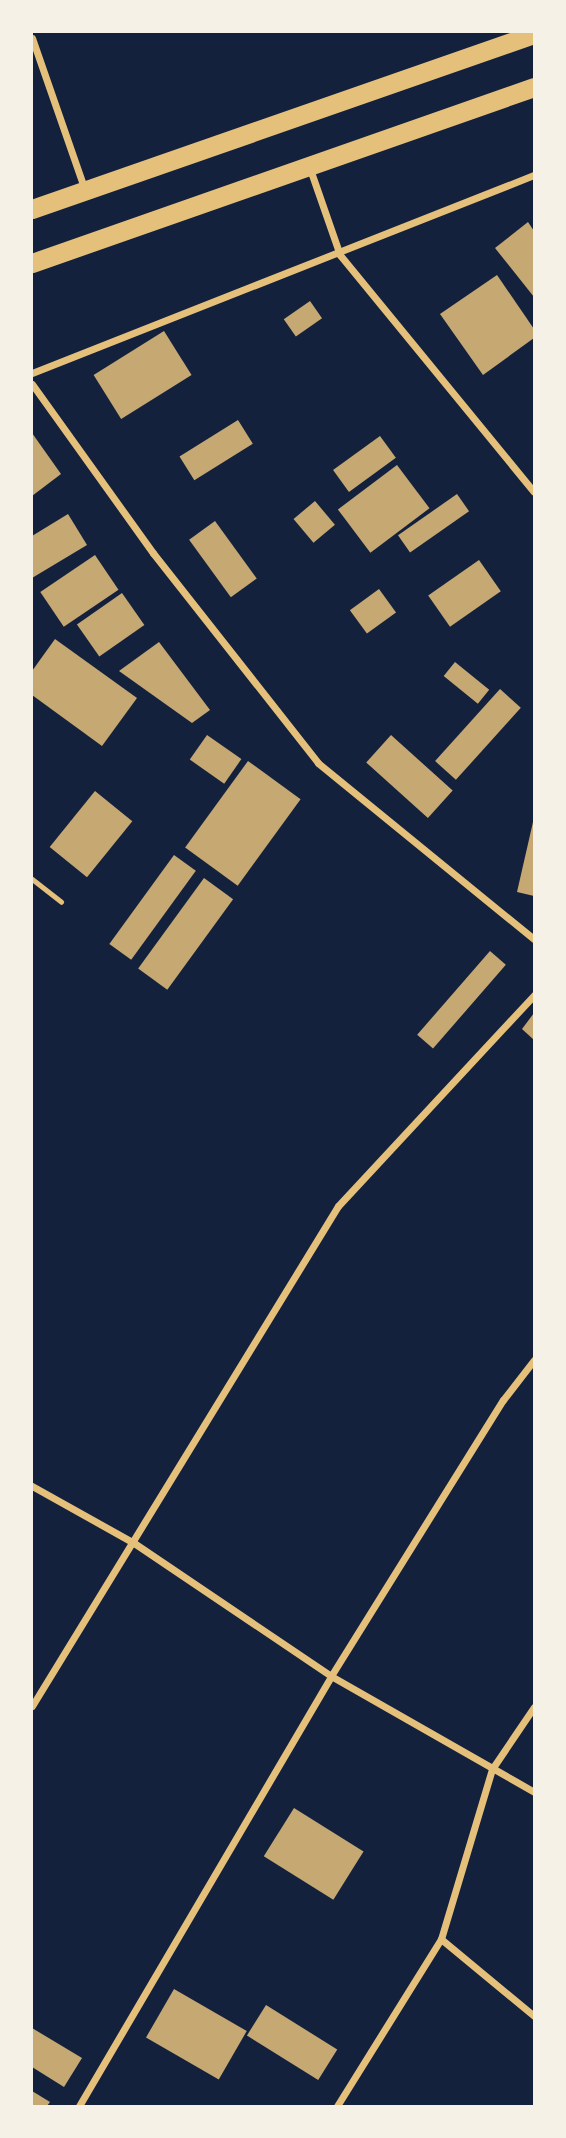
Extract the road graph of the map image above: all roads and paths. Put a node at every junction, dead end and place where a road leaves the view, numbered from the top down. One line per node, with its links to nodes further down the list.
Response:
1 (534, 33): 6 (highway)
2 (32, 38): 6 (street)
3 (534, 87): 4 (highway)
4 (308, 163): 8 (street); 9 (highway)
5 (534, 175): 8 (street)
6 (85, 190): 7 (highway)
7 (32, 209)
8 (340, 255): 10 (street); 12 (street)
9 (32, 263)
10 (32, 373)
11 (32, 384): 15 (street)
12 (534, 492)
13 (32, 879): 14 (lane)
14 (61, 902)
15 (534, 939)
16 (534, 995): 19 (street)
17 (534, 1360): 20 (street)
18 (32, 1486): 19 (street)
19 (134, 1543): 20 (street); 21 (street)
20 (331, 1676): 23 (street); 27 (street)
21 (32, 1706)
22 (534, 1707): 23 (street)
23 (492, 1769): 24 (street); 25 (street)
24 (534, 1792)
25 (441, 1939): 26 (street); 28 (street)
26 (534, 2016)
27 (79, 2106)
28 (337, 2106)

